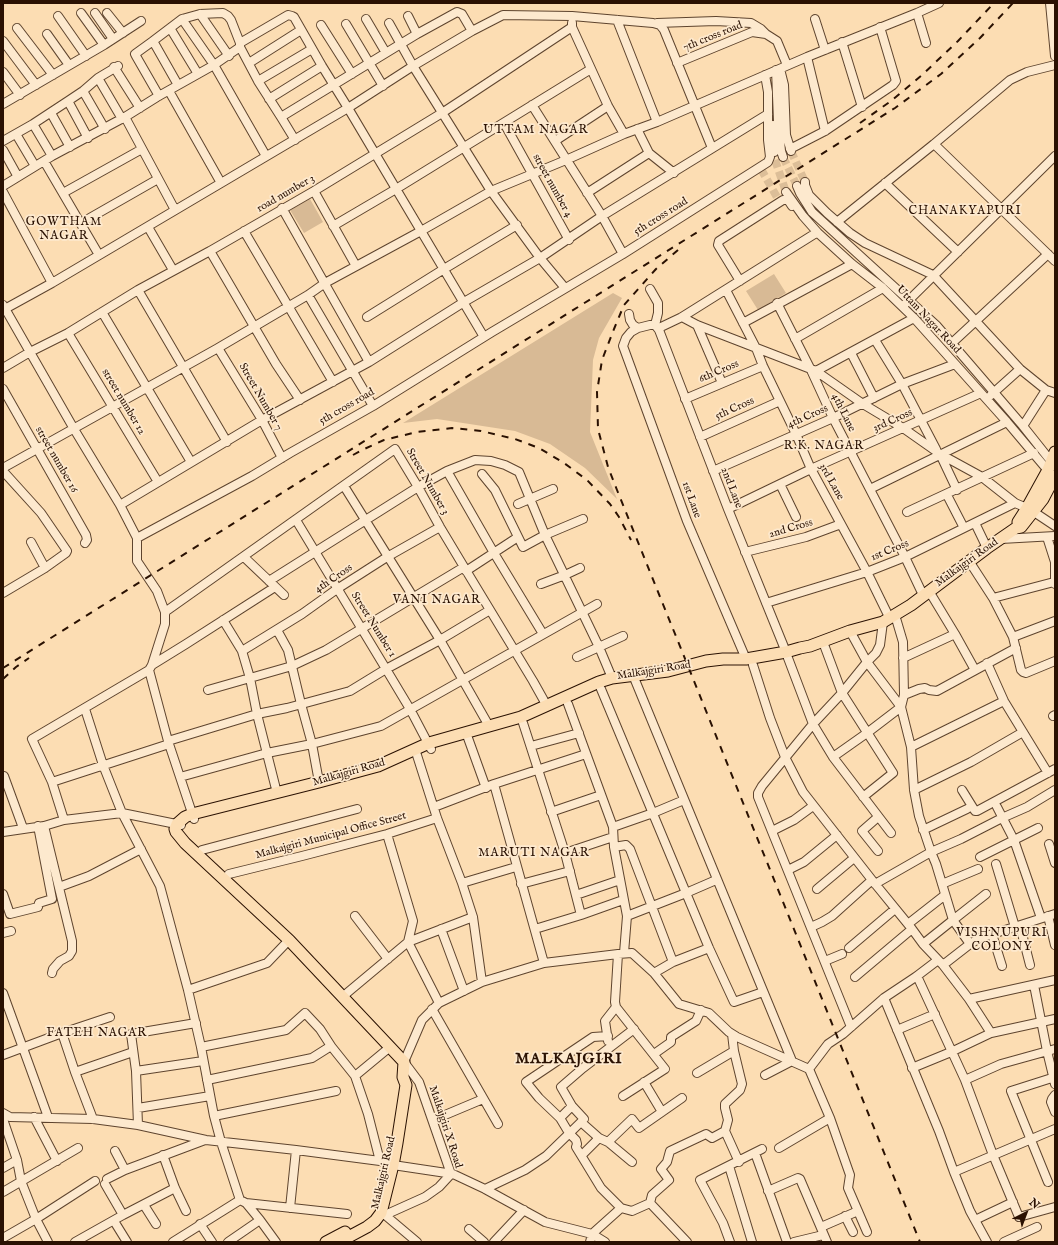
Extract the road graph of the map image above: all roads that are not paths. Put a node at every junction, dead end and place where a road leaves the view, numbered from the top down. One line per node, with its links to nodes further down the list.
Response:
1 (939, 3): 6 (street)
2 (1050, 4): 43 (street)
3 (81, 13): 36 (street)
4 (94, 13): 30 (street)
5 (107, 13): 26 (street)
6 (917, 13): 21 (street); 34 (street)
7 (200, 14): 11 (street); 37 (street); 42 (street)
8 (58, 16): 41 (street)
9 (408, 16): 28 (street)
10 (572, 16): 14 (street); 20 (street); 25 (street)
11 (182, 19): 23 (street); 49 (street)
12 (815, 19): 39 (street)
13 (366, 20): 40 (street)
14 (617, 20): 17 (street); 83 (street)
15 (141, 21): 26 (street)
16 (389, 23): 35 (street)
17 (656, 23): 29 (street); 47 (street)
18 (346, 24): 46 (street)
19 (322, 25): 57 (street)
20 (572, 27): 53 (street); 79 (street, road number 3)
21 (880, 27): 33 (street); 75 (street)
22 (17, 28): 58 (street)
23 (170, 28): 32 (street); 56 (street)
24 (301, 30): 37 (street); 38 (street); 45 (street)
25 (472, 31): 28 (street); 52 (street)
26 (123, 33): 30 (street)
27 (47, 34): 48 (street)
28 (417, 34): 35 (street)
29 (766, 34): 47 (street, 7th cross road); 54 (street)
30 (113, 39): 36 (street)
31 (3, 41): 61 (street)
32 (153, 41): 62 (street); 68 (street)
33 (842, 42): 39 (street); 75 (street)
34 (926, 43)
35 (401, 44): 40 (street); 52 (street)
36 (104, 45): 41 (street)
37 (240, 45): 42 (street); 45 (street)
38 (312, 49): 51 (street); 60 (street)
39 (825, 50): 44 (street)
40 (386, 53): 46 (street)
41 (86, 56): 48 (street)
42 (229, 56): 49 (street)
43 (1055, 56)
44 (807, 57): 54 (street); 88 (street)
45 (249, 63): 60 (street)
46 (369, 63): 57 (street); 64 (street)
47 (677, 63): 74 (street)
48 (69, 65): 58 (street)
49 (214, 65): 56 (street); 104 (street)
50 (1055, 65): 95 (street)
51 (322, 66): 63 (street); 69 (street)
52 (413, 66): 64 (street); 79 (street)
53 (591, 69): 72 (street); 73 (street)
54 (775, 70): 74 (street); 80 (street); 88 (street); 105 (street); 109 (street)
55 (3, 72): 67 (street)
56 (198, 74): 62 (street)
57 (352, 74): 63 (street)
58 (53, 75): 61 (street)
59 (98, 78): 65 (street); 76 (street); 82 (street)
60 (258, 81): 69 (street)
61 (36, 85): 67 (street)
62 (178, 85): 66 (street)
63 (334, 85): 77 (street); 81 (street)
64 (384, 86): 77 (street)
65 (83, 91): 70 (street); 86 (street)
66 (169, 91): 68 (street); 116 (street)
67 (20, 94): 71 (street)
68 (159, 96): 76 (street)
69 (270, 99): 81 (street)
70 (68, 101): 78 (street); 91 (street)
71 (3, 104)
72 (532, 105): 84 (street); 94 (street)
73 (608, 106): 90 (street); 94 (street)
74 (694, 106): 83 (street); 98 (street)
75 (862, 107): 88 (street)
76 (140, 108): 82 (street)
77 (348, 108): 92 (street); 101 (street)
78 (50, 112): 85 (street); 96 (street)
79 (442, 112): 97 (street); 101 (street, road number 3)
80 (768, 114): 98 (street); 109 (street)
81 (281, 117): 92 (street)
82 (123, 118): 86 (street); 99 (street)
83 (657, 122): 87 (street)
84 (504, 123): 97 (street); 112 (street, street number 4)
85 (33, 124): 89 (street); 103 (street)
86 (105, 129): 91 (street)
87 (637, 129): 90 (street); 102 (street)
88 (825, 131)
89 (16, 134): 93 (street); 110 (street)
90 (624, 134): 107 (street)
91 (88, 138): 96 (street)
92 (295, 140): 104 (street)
93 (3, 141)
94 (555, 141): 107 (street)
95 (934, 144): 117 (street); 128 (street)
96 (70, 147): 103 (street)
97 (464, 148): 120 (street); 122 (street)
98 (712, 148): 111 (street)
99 (142, 149): 114 (street); 125 (street)
100 (3, 150): 113 (street)
101 (375, 153): 120 (street); 121 (street, road number 3)
102 (649, 153): 111 (street); 126 (street)
103 (52, 156): 108 (street)
104 (266, 156): 116 (street)
105 (783, 156)
106 (1055, 156): 128 (street)
107 (566, 160): 112 (street); 126 (street)
108 (44, 161): 110 (street); 125 (street)
109 (772, 161): 142 (street, 5th cross road)
110 (35, 166): 113 (street)
111 (674, 173): 130 (street)
112 (532, 174): 122 (street); 139 (street, street number 4)
113 (18, 177): 118 (street)
114 (158, 179): 129 (street); 132 (street)
115 (805, 182): 131 (street)
116 (221, 183): 129 (street)
117 (885, 183): 131 (street); 141 (street)
118 (3, 186)
119 (797, 186): 161 (street, Uttam Nagar Road)
120 (396, 189): 134 (street); 137 (street)
121 (314, 191): 127 (street, road number 3); 134 (street)
122 (491, 191): 135 (street); 137 (street)
123 (3, 192): 153 (street)
124 (786, 192): 147 (street, Uttam Nagar Road)
125 (63, 193): 132 (street)
126 (587, 193): 130 (street)
127 (282, 208): 136 (street, road number 3); 154 (street)
128 (1001, 209): 141 (street); 143 (street)
129 (175, 210): 133 (street)
130 (602, 216): 139 (street); 142 (street)
131 (837, 222): 151 (street)
132 (81, 223): 144 (street)
133 (148, 226): 144 (street); 150 (street)
134 (333, 226): 148 (street)
135 (517, 226): 145 (street); 149 (street)
136 (244, 231): 140 (street, road number 3); 164 (street)
137 (421, 231): 148 (street); 149 (street)
138 (816, 234): 147 (street); 152 (street); 152 (street)
139 (568, 240): 145 (street)
140 (210, 251): 150 (street, road number 3); 175 (street)
141 (958, 252): 151 (street)
142 (623, 254): 155 (street, 5th cross road)
143 (1048, 254): 146 (street); 172 (street)
144 (99, 255): 153 (street)
145 (540, 258): 155 (street); 162 (street)
146 (1055, 261)
147 (852, 264): 156 (street, Uttam Nagar Road); 163 (street)
148 (356, 266): 154 (street)
149 (444, 269): 162 (street); 169 (street)
150 (173, 270): 158 (street, road number 3)
151 (933, 275): 161 (street); 172 (street)
152 (740, 281): 159 (street)
153 (52, 283): 166 (street)
154 (325, 283): 160 (street); 187 (street)
155 (565, 288): 179 (street, 5th cross road)
156 (883, 288): 165 (street, Uttam Nagar Road); 180 (street)
157 (650, 289): 177 (street)
158 (138, 290): 167 (street, road number 3); 190 (street)
159 (726, 290): 170 (street); 173 (street, 3rd Lane)
160 (308, 295): 164 (street); 194 (street)
161 (909, 300): 165 (street); 182 (street, Uttam Nagar Road)
162 (464, 302): 179 (street); 187 (street)
163 (778, 303): 173 (street); 180 (street, 4th Lane)
164 (289, 307): 175 (street); 195 (street)
165 (902, 307): 171 (street, Uttam Nagar Road)
166 (4, 308): 185 (street)
167 (102, 312): 178 (street, road number 3); 198 (street)
168 (629, 314): 176 (street)
169 (367, 317)
170 (682, 317): 174 (street); 177 (street)
171 (914, 318): 181 (street); 188 (street, Uttam Nagar Road)
172 (975, 321): 182 (street); 192 (street)
173 (743, 323): 184 (street, 3rd Lane)
174 (697, 325): 184 (street); 196 (street)
175 (254, 327): 183 (street); 206 (street)
176 (638, 328): 177 (street); 314 (street, 1st Lane)
177 (657, 328): 205 (street, 2nd Lane)
178 (68, 333): 185 (street, road number 3); 210 (street, street number 12)
179 (484, 337): 209 (street, 5th cross road)
180 (795, 339): 193 (street, 4th Lane)
181 (875, 340): 186 (street); 197 (street)
182 (952, 343): 201 (street, Uttam Nagar Road)
183 (218, 348): 190 (street); 212 (street, Street Number 7)
184 (756, 348): 189 (street, 3rd Lane); 193 (street)
185 (30, 352): 191 (street, road number 3); 217 (street)
186 (850, 353): 193 (street); 204 (street)
187 (369, 362): 194 (street)
188 (955, 364): 197 (street, 4th Cross); 203 (street, Uttam Nagar Road)
189 (763, 366): 196 (street, 6th Cross); 207 (street, 3rd Lane)
190 (183, 367): 198 (street); 220 (street)
191 (3, 368)
192 (1020, 369): 200 (street); 201 (street, 3rd Cross)
193 (814, 370): 208 (street); 211 (street, 4th Lane)
194 (353, 371): 195 (street); 209 (street)
195 (333, 382): 206 (street)
196 (722, 383): 205 (street, 6th Cross)
197 (902, 384): 204 (street, 4th Cross); 213 (street)
198 (148, 387): 210 (street); 226 (street)
199 (3, 389): 221 (street, street number 16)
200 (1046, 390): 202 (street); 215 (street)
201 (994, 392): 203 (street, 3rd Cross); 215 (street, Uttam Nagar Road)
202 (1055, 393)
203 (984, 396): 213 (street, 3rd Cross); 214 (street, Uttam Nagar Road)
204 (874, 398): 208 (street, 4th Cross)
205 (685, 399): 219 (street, 2nd Lane)
206 (300, 400): 212 (street)
207 (780, 401): 218 (street, 3rd Lane); 219 (street, 5th Cross)
208 (863, 404): 211 (street, 4th Cross); 216 (street)
209 (373, 406): 225 (street, 5th cross road)
210 (113, 407): 217 (street); 234 (street, street number 12)
211 (833, 418): 218 (street, 4th Cross); 222 (street, 4th Lane)
212 (262, 420): 220 (street); 225 (street, Street Number 7)
213 (921, 421): 216 (street, 3rd Cross); 223 (street)
214 (1007, 422): 223 (street); 224 (street, Uttam Nagar Road)
215 (1023, 426): 229 (street, Uttam Nagar Road)
216 (903, 428): 222 (street, 3rd Cross); 223 (street)
217 (74, 429): 221 (street); 245 (street)
218 (796, 434): 228 (street, 3rd Lane); 230 (street, 4th Cross)
219 (700, 437): 230 (street, 2nd Lane)
220 (227, 442): 226 (street)
221 (37, 449): 227 (street); 264 (street, street number 16)
222 (851, 452): 228 (street, 3rd Cross); 239 (street, 4th Lane)
223 (938, 452): 233 (street); 239 (street); 240 (street)
224 (1034, 453): 229 (street, Uttam Nagar Road); 233 (street)
225 (282, 458): 261 (street, 5th cross road)
226 (191, 462): 234 (street)
227 (3, 469): 274 (street)
228 (811, 469): 235 (street, 3rd Cross); 254 (street, 3rd Lane)
229 (1053, 469): 247 (main road, Malkajgiri Road)
230 (713, 470): 246 (street, 2nd Lane)
231 (447, 471): 237 (street); 242 (street); 268 (street)
232 (482, 474): 260 (street)
233 (982, 477): 240 (street); 243 (street)
234 (158, 482): 245 (street)
235 (780, 484): 246 (street, 3rd Cross); 249 (street)
236 (344, 486): 237 (street, Street Number 3); 251 (street, Street Number 3); 252 (street)
237 (418, 487): 252 (street); 256 (street, Street Number 3)
238 (554, 489): 242 (street)
239 (870, 489): 271 (street, 4th Lane)
240 (957, 490): 241 (street)
241 (947, 495): 248 (street); 257 (street)
242 (530, 499): 244 (street); 258 (street)
243 (1015, 503): 247 (street); 253 (street, 1st Cross)
244 (518, 504)
245 (120, 505): 261 (street)
246 (728, 509): 267 (street, 2nd Lane)
247 (1031, 510): 255 (street); 262 (main road, Malkajgiri Road)
248 (907, 512)
249 (796, 517)
250 (583, 519): 258 (street)
251 (296, 520): 266 (street, Street Number 1); 269 (street, Street Number 3)
252 (366, 520): 266 (street); 270 (street)
253 (975, 523): 257 (street, 1st Cross); 265 (street)
254 (842, 524): 267 (street, 2nd Cross); 277 (street, 3rd Lane)
255 (1055, 526)
256 (440, 527): 270 (street, 4th Cross); 276 (street, Street Number 3)
257 (964, 528): 271 (street, 1st Cross)
258 (546, 535): 260 (street); 278 (street)
259 (1051, 536): 262 (street); 273 (street)
260 (518, 537): 268 (street)
261 (137, 538): 292 (street)
262 (1001, 540): 265 (main road, Malkajgiri Road)
263 (31, 542): 274 (street)
264 (85, 543)
265 (987, 548): 272 (main road, Malkajgiri Road)
266 (314, 552): 279 (street); 283 (street, Street Number 1)
267 (745, 552): 289 (street, 2nd Lane)
268 (494, 553): 276 (street); 300 (street)
269 (244, 557): 279 (street); 292 (street, Street Number 3)
270 (388, 557): 283 (street, 4th Cross); 287 (street)
271 (905, 557): 277 (street, 1st Cross); 284 (street, 4th Lane)
272 (969, 560): 284 (main road, Malkajgiri Road); 288 (street)
273 (1055, 562): 280 (street)
274 (46, 568): 285 (street)
275 (580, 568): 278 (street)
276 (465, 569): 287 (street); 291 (street, Street Number 3)
277 (867, 572): 289 (street, 1st Cross); 294 (street, 3rd Lane)
278 (565, 575): 281 (street); 293 (street)
279 (268, 581): 282 (street)
280 (1055, 583): 288 (street)
281 (541, 584)
282 (275, 587): 286 (street); 295 (street)
283 (337, 589): 297 (street, Street Number 1); 298 (street, 4th Cross)
284 (926, 593): 294 (main road, Malkajgiri Road); 301 (street, 4th Lane)
285 (3, 594)
286 (284, 595)
287 (413, 597): 297 (street); 304 (street)
288 (993, 598): 303 (street)
289 (766, 603): 310 (street, 2nd Lane)
290 (597, 604): 293 (street)
291 (490, 610): 304 (street); 308 (street, Street Number 3)
292 (165, 612): 318 (street)
293 (582, 612): 300 (street); 306 (street)
294 (889, 619): 299 (main road, Malkajgiri Road); 312 (street, 3rd Lane); 315 (street)
295 (223, 620): 309 (street); 318 (street)
296 (1055, 621): 303 (street)
297 (362, 628): 317 (street); 319 (street, Street Number 1)
298 (277, 630): 309 (street, 4th Cross); 317 (street)
299 (850, 631): 305 (main road, Malkajgiri Road); 315 (street)
300 (543, 634): 308 (street)
301 (955, 634): 312 (street); 320 (street, 4th Lane)
302 (623, 636): 306 (street)
303 (1014, 637): 307 (street)
304 (440, 640): 319 (street); 323 (street)
305 (823, 642): 310 (main road, Malkajgiri Road); 327 (street)
306 (599, 647): 311 (street); 322 (street)
307 (1016, 648): 313 (street); 316 (street)
308 (515, 649): 323 (street); 332 (street, Street Number 3)
309 (242, 651): 321 (street)
310 (787, 655): 314 (main road, Malkajgiri Road); 338 (street, 2nd Lane)
311 (577, 657)
312 (903, 658): 328 (street, 3rd Lane)
313 (1055, 661)
314 (750, 662): 322 (main road, Malkajgiri Road); 324 (main road, Malkajgiri Road); 352 (street, 1st Lane)
315 (867, 662): 327 (street); 333 (street)
316 (986, 663): 320 (street); 329 (street)
317 (292, 666): 321 (street); 330 (street)
318 (151, 668): 334 (street); 344 (street)
319 (386, 669): 330 (street); 335 (street, Street Number 1)
320 (975, 670): 328 (street)
321 (250, 678): 326 (street); 336 (street)
322 (612, 678): 332 (main road, Malkajgiri Road)
323 (463, 679): 335 (street); 339 (street)
324 (635, 680): 325 (main road, Malkajgiri Road); 370 (street)
325 (602, 689): 331 (main road, Malkajgiri Road); 378 (street)
326 (208, 690)
327 (842, 693): 338 (street); 342 (street)
328 (904, 695): 333 (street, 3rd Lane)
329 (1004, 701): 340 (street); 348 (street)
330 (301, 704): 336 (street); 345 (street)
331 (568, 704): 337 (main road, Malkajgiri Road); 341 (street)
332 (547, 706): 339 (main road, Malkajgiri Road)
333 (900, 707): 342 (street); 348 (street)
334 (85, 708): 354 (street); 359 (street)
335 (410, 709): 345 (street); 346 (street, Street Number 1)
336 (257, 714): 344 (street); 350 (street)
337 (523, 723): 343 (main road, Malkajgiri Road); 347 (street)
338 (813, 724): 352 (street); 353 (street, 2nd Lane)
339 (489, 726): 346 (main road, Malkajgiri Road)
340 (1023, 732): 356 (street); 364 (street)
341 (579, 733): 347 (street); 351 (street)
342 (867, 733): 353 (street); 369 (street)
343 (468, 738): 346 (main road, Malkajgiri Road); 362 (street)
344 (169, 742): 354 (street); 358 (street)
345 (312, 744): 350 (street); 360 (street)
346 (430, 746): 349 (main road, Malkajgiri Road)
347 (531, 746): 355 (street)
348 (911, 747): 364 (street)
349 (416, 752): 360 (main road, Malkajgiri Road); 363 (main road, Malkajgiri Road); 372 (street)
350 (267, 753): 358 (street); 367 (street)
351 (586, 754): 355 (street); 368 (street)
352 (785, 757): 371 (street, 1st Lane); 390 (street)
353 (833, 757): 369 (street, 2nd Lane)
354 (103, 765): 359 (street); 377 (street)
355 (538, 770): 361 (street); 376 (street)
356 (1052, 771): 365 (street)
357 (4, 776): 387 (street)
358 (180, 776): 379 (street)
359 (52, 782): 383 (street)
360 (319, 782): 363 (main road, Malkajgiri Road)
361 (494, 784): 362 (street); 408 (street)
362 (486, 788): 372 (street)
363 (301, 790): 367 (main road, Malkajgiri Road); 379 (main road, Malkajgiri Road)
364 (914, 790): 389 (street)
365 (962, 790)
366 (1055, 790): 382 (street)
367 (277, 793): 379 (main road, Malkajgiri Road)
368 (601, 795): 376 (street); 386 (street)
369 (863, 797): 380 (street, 2nd Lane)
370 (684, 800): 378 (street); 414 (street)
371 (813, 806): 390 (street); 394 (street, 1st Lane)
372 (434, 807): 381 (street)
373 (997, 807): 382 (street)
374 (357, 809): 400 (street)
375 (967, 809): 389 (street)
376 (551, 812): 403 (street)
377 (122, 813): 383 (street); 384 (street); 399 (street)
378 (653, 813): 386 (street); 421 (street)
379 (193, 816): 384 (main road, Malkajgiri Road)
380 (878, 817): 392 (street, 2nd Lane); 401 (street)
381 (437, 818): 393 (street, Malkajgiri Municipal Office Street); 416 (street)
382 (1002, 818): 396 (street); 402 (street)
383 (64, 820): 385 (street)
384 (180, 825): 400 (main road); 441 (main road)
385 (41, 826): 387 (street); 419 (street); 422 (street)
386 (613, 827): 395 (street)
387 (22, 828): 391 (street)
388 (1038, 828): 396 (street)
389 (923, 830): 402 (street)
390 (772, 831): 410 (street)
391 (3, 832)
392 (892, 833)
393 (387, 834): 412 (street, Malkajgiri Municipal Office Street); 442 (street)
394 (837, 835): 405 (street, 1st Lane); 410 (street)
395 (612, 837): 398 (street); 403 (street)
396 (1014, 840): 404 (street); 432 (street)
397 (1049, 844): 406 (street)
398 (614, 847): 413 (street); 427 (street)
399 (141, 849): 419 (street); 464 (street)
400 (202, 850): 412 (main road)
401 (878, 851)
402 (931, 852): 415 (street); 418 (street)
403 (564, 853): 411 (street)
404 (980, 857)
405 (854, 858): 415 (street, 1st Lane); 420 (street)
406 (1055, 863)
407 (996, 864): 437 (street)
408 (516, 867): 416 (street); 417 (street)
409 (978, 869): 418 (street)
410 (788, 870): 435 (street)
411 (570, 871): 417 (street); 424 (street)
412 (229, 874): 468 (main road)
413 (620, 880): 424 (street); 426 (street)
414 (716, 880): 421 (street); 466 (street)
415 (873, 882): 428 (street, 1st Lane); 435 (street)
416 (462, 883): 433 (street)
417 (522, 884): 439 (street)
418 (942, 884): 425 (street)
419 (59, 887): 457 (street)
420 (817, 889)
421 (686, 893): 427 (street); 446 (street)
422 (3, 894)
423 (986, 894): 434 (street)
424 (576, 895): 429 (street)
425 (945, 895): 434 (street); 436 (street)
426 (624, 900): 429 (street); 431 (street)
427 (652, 907): 431 (street); 452 (street)
428 (895, 909): 436 (street, 1st Lane); 447 (street)
429 (582, 915): 439 (street)
430 (355, 916): 450 (street)
431 (627, 916): 448 (street)
432 (1048, 916): 437 (street); 445 (street)
433 (473, 917): 438 (street); 462 (street)
434 (953, 920): 443 (street); 444 (street)
435 (811, 927): 451 (street)
436 (910, 927): 443 (street, 1st Lane); 460 (street)
437 (1018, 927): 440 (street); 455 (street)
438 (441, 929): 442 (street); 465 (street)
439 (534, 929): 453 (street)
440 (992, 934): 444 (street); 456 (street)
441 (288, 940): 464 (street); 478 (main road)
442 (408, 942): 450 (street); 471 (street)
443 (923, 944): 454 (street, 1st Lane)
444 (970, 944): 454 (street)
445 (1055, 945)
446 (709, 948): 452 (street); 466 (street)
447 (849, 948)
448 (621, 953): 453 (street); 458 (street); 472 (street)
449 (842, 954): 451 (street)
450 (388, 959): 468 (street)
451 (825, 961): 481 (street)
452 (673, 962): 458 (street)
453 (544, 963): 462 (street)
454 (940, 963): 459 (street); 470 (street, 1st Lane)
455 (1030, 965)
456 (1002, 966)
457 (52, 973)
458 (654, 973): 474 (street)
459 (917, 976): 469 (street); 475 (street)
460 (854, 977)
461 (1055, 980): 463 (street)
462 (482, 982): 465 (street)
463 (1034, 985): 470 (street); 479 (street)
464 (188, 990): 480 (street)
465 (464, 991): 471 (street)
466 (763, 992): 501 (street)
467 (3, 993): 491 (street)
468 (347, 993): 478 (main road)
469 (884, 998): 481 (street); 483 (street)
470 (969, 999): 485 (street, 1st Lane)
471 (439, 1003): 473 (street)
472 (616, 1007): 482 (street); 487 (street)
473 (432, 1009): 502 (street); 518 (street)
474 (701, 1010): 486 (street); 498 (street)
475 (935, 1014): 483 (street); 497 (street)
476 (110, 1017): 484 (street)
477 (1055, 1019): 479 (street)
478 (367, 1022): 490 (main road)
479 (1040, 1022): 485 (street); 495 (street)
480 (196, 1023): 489 (street); 496 (street)
481 (851, 1027): 504 (street)
482 (634, 1029): 492 (street); 498 (street)
483 (897, 1030): 503 (street)
484 (62, 1033): 491 (street); 506 (street)
485 (991, 1033): 497 (street)
486 (732, 1034): 494 (street); 501 (street)
487 (608, 1036): 492 (street); 528 (street)
488 (331, 1046): 489 (street); 509 (street); 510 (street)
489 (201, 1047): 500 (street)
490 (390, 1047): 502 (main road); 509 (street)
491 (23, 1048): 499 (street); 527 (street)
492 (609, 1048): 520 (street)
493 (1055, 1049): 495 (street)
494 (734, 1051): 507 (street); 537 (street)
495 (1046, 1051): 511 (street); 512 (street)
496 (133, 1052): 505 (street); 506 (street)
497 (952, 1052): 503 (street); 511 (street)
498 (654, 1054): 513 (street)
499 (3, 1055)
500 (203, 1061): 505 (street); 510 (street)
501 (792, 1061): 504 (street); 508 (street)
502 (404, 1062): 532 (street, Malkajgiri X Road); 555 (main road, Malkajgiri Road)
503 (912, 1068): 559 (street)
504 (809, 1070): 529 (street)
505 (136, 1071): 521 (street)
506 (75, 1072): 531 (street)
507 (697, 1073)
508 (765, 1075)
509 (355, 1076): 555 (street)
510 (207, 1080): 516 (street)
511 (965, 1080): 550 (street)
512 (1055, 1080): 541 (street)
513 (644, 1082): 517 (street); 522 (street)
514 (336, 1091): 525 (street)
515 (1055, 1095): 523 (street)
516 (210, 1096): 521 (street); 525 (street)
517 (623, 1096)
518 (483, 1098): 532 (street); 534 (street)
519 (682, 1098): 522 (street)
520 (572, 1106): 528 (street); 533 (street)
521 (138, 1108): 535 (street)
522 (662, 1112): 543 (street)
523 (1055, 1112)
524 (3, 1113): 526 (street)
525 (214, 1116): 542 (street)
526 (34, 1117): 527 (street); 552 (street)
527 (48, 1117): 531 (street)
528 (560, 1118): 538 (street)
529 (830, 1118): 545 (street); 577 (street)
530 (3, 1119): 551 (street)
531 (93, 1119): 535 (street)
532 (433, 1120): 560 (street, Malkajgiri X Road)
533 (581, 1122): 538 (street); 539 (street)
534 (498, 1124)
535 (138, 1125): 540 (street)
536 (1055, 1129): 541 (street)
537 (725, 1130): 554 (street); 570 (street)
538 (569, 1133): 548 (street); 565 (street)
539 (599, 1138): 543 (street); 548 (street)
540 (206, 1140): 542 (street); 549 (street)
541 (1030, 1140): 550 (street); 563 (street)
542 (220, 1142): 546 (street); 568 (street)
543 (608, 1142): 553 (street)
544 (78, 1148): 552 (street)
545 (779, 1148)
546 (296, 1150): 555 (street); 573 (street)
547 (115, 1151): 558 (street)
548 (582, 1155): 574 (street)
549 (163, 1156): 558 (street); 564 (street)
550 (993, 1156): 559 (street); 569 (street)
551 (17, 1160): 557 (street); 561 (street)
552 (57, 1161): 561 (street)
553 (632, 1162)
554 (739, 1162): 556 (street); 566 (street)
555 (387, 1163): 560 (street); 578 (main road, Malkajgiri Road)
556 (729, 1166): 609 (street); 610 (street)
557 (3, 1168)
558 (125, 1170): 580 (street)
559 (954, 1172): 584 (street)
560 (452, 1174): 565 (street); 578 (street, Malkajgiri X Road)
561 (21, 1181): 567 (street); 582 (street)
562 (95, 1181): 582 (street)
563 (1048, 1182)
564 (175, 1188): 571 (street); 576 (street)
565 (486, 1188): 575 (street)
566 (768, 1191): 592 (street); 611 (street)
567 (3, 1192)
568 (243, 1202): 573 (street); 583 (street); 587 (street)
569 (1013, 1202): 572 (street); 584 (street)
570 (650, 1203): 574 (street); 608 (street)
571 (144, 1205): 580 (street); 586 (street)
572 (1055, 1207)
573 (290, 1208): 579 (street)
574 (621, 1208): 594 (street)
575 (524, 1210): 594 (street); 606 (street)
576 (186, 1211)
577 (858, 1211): 581 (street); 591 (street)
578 (381, 1213): 602 (main road, Malkajgiri Road); 603 (main road, Malkajgiri Road); 604 (street)
579 (347, 1214)
580 (123, 1215): 585 (street)
581 (845, 1216): 590 (street); 592 (street)
582 (36, 1219): 593 (street); 595 (street)
583 (260, 1220): 600 (street); 601 (street)
584 (975, 1220): 613 (street)
585 (114, 1221): 596 (street); 597 (street)
586 (156, 1224)
587 (200, 1224): 598 (street); 599 (street)
588 (1037, 1227): 614 (street)
589 (469, 1229): 605 (street)
590 (853, 1232)
591 (867, 1232)
592 (824, 1234): 612 (street)
593 (3, 1238)
594 (591, 1238): 607 (street)
595 (48, 1242)
596 (75, 1242)
597 (127, 1242)
598 (173, 1242)
599 (212, 1242)
600 (228, 1242)
601 (276, 1242)
602 (326, 1242)
603 (339, 1242)
604 (417, 1242)
605 (484, 1242)
606 (495, 1242)
607 (605, 1242)
608 (686, 1242)
609 (730, 1242)
610 (752, 1242)
611 (787, 1242)
612 (794, 1242)
613 (987, 1242)
614 (1004, 1242)

